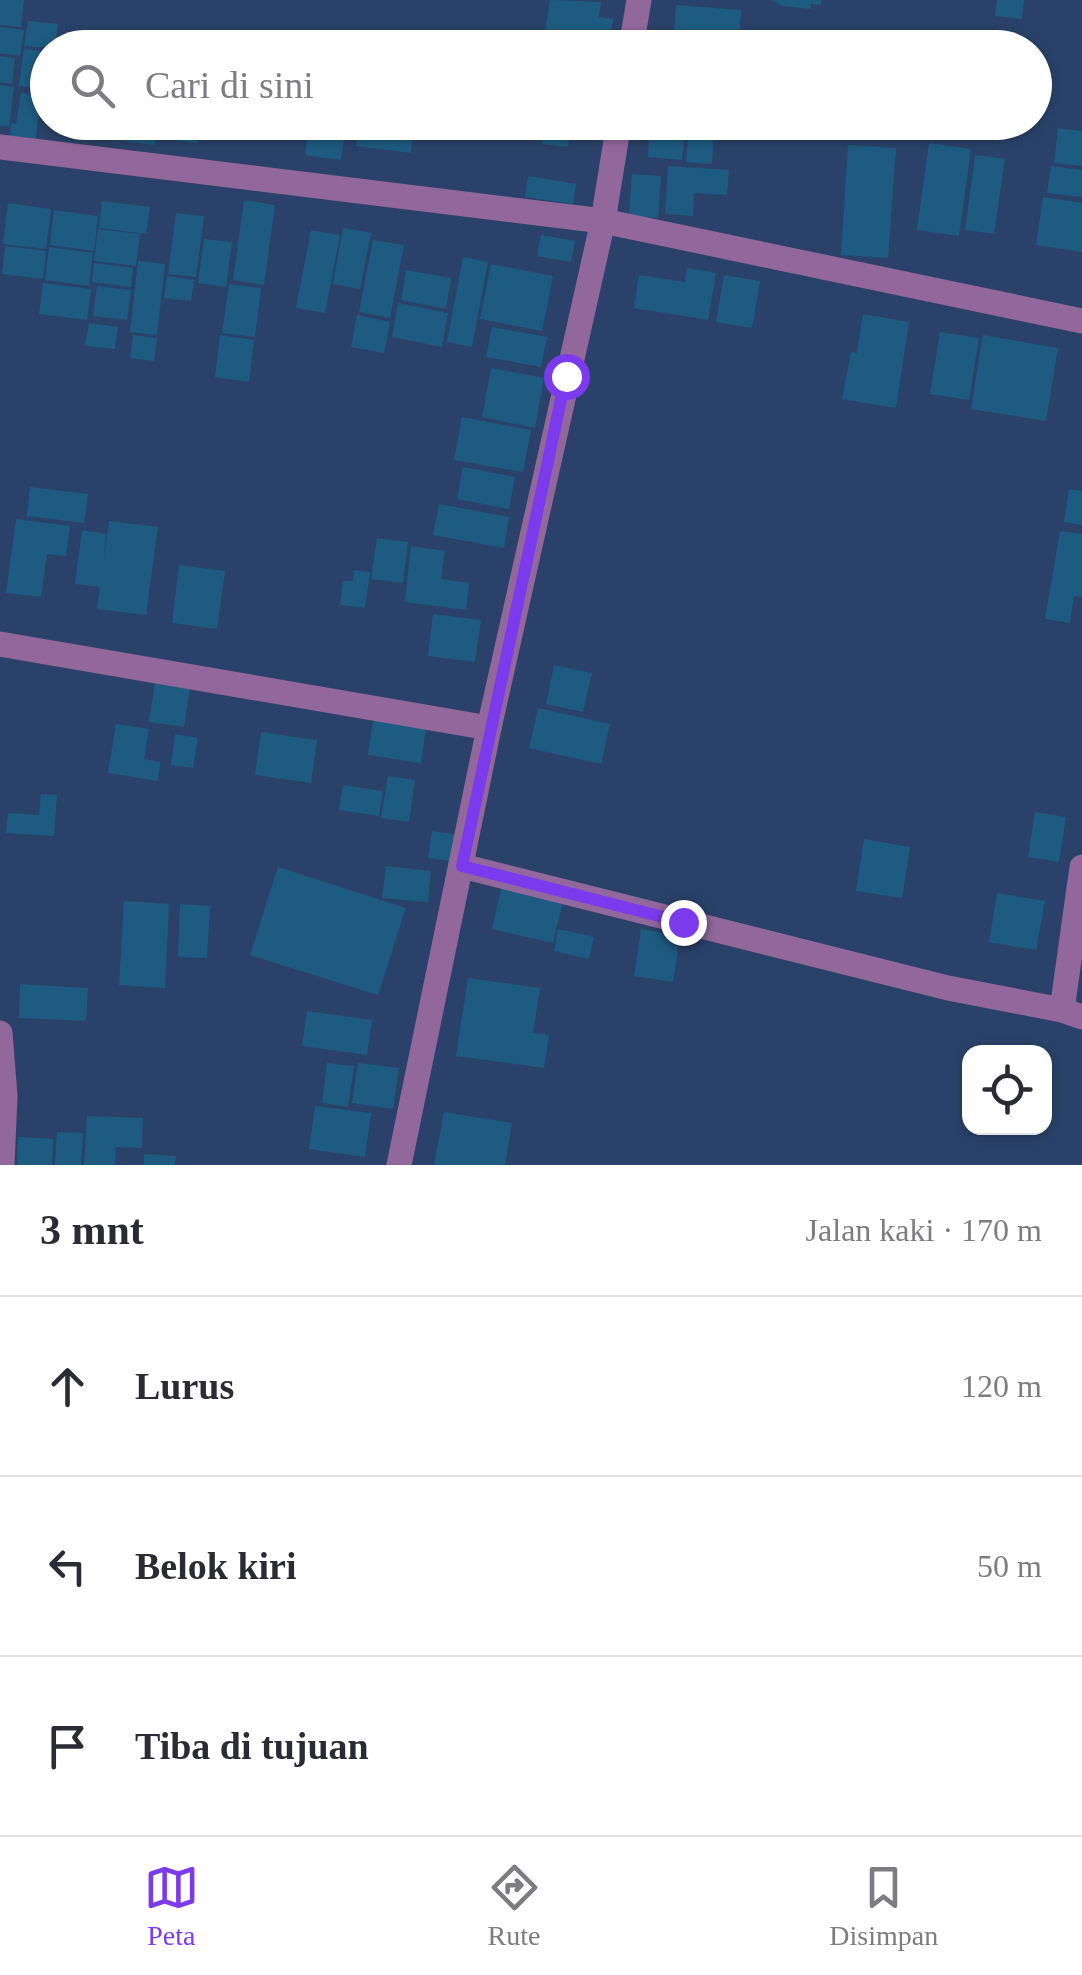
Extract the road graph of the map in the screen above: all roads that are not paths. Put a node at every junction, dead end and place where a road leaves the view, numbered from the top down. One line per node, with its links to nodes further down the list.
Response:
1 (639, 0): 2 (street)
2 (634, 30)
3 (616, 140): 5 (street)
4 (0, 147): 5 (street)
5 (603, 220): 6 (street); 8 (street)
6 (1082, 321)
7 (0, 644): 8 (street)
8 (489, 728): 9 (street)
9 (462, 866): 11 (street); 14 (street)
10 (1082, 867): 11 (street)
11 (1072, 1014)
12 (0, 1033): 13 (street)
13 (2, 1165)
14 (400, 1165)

